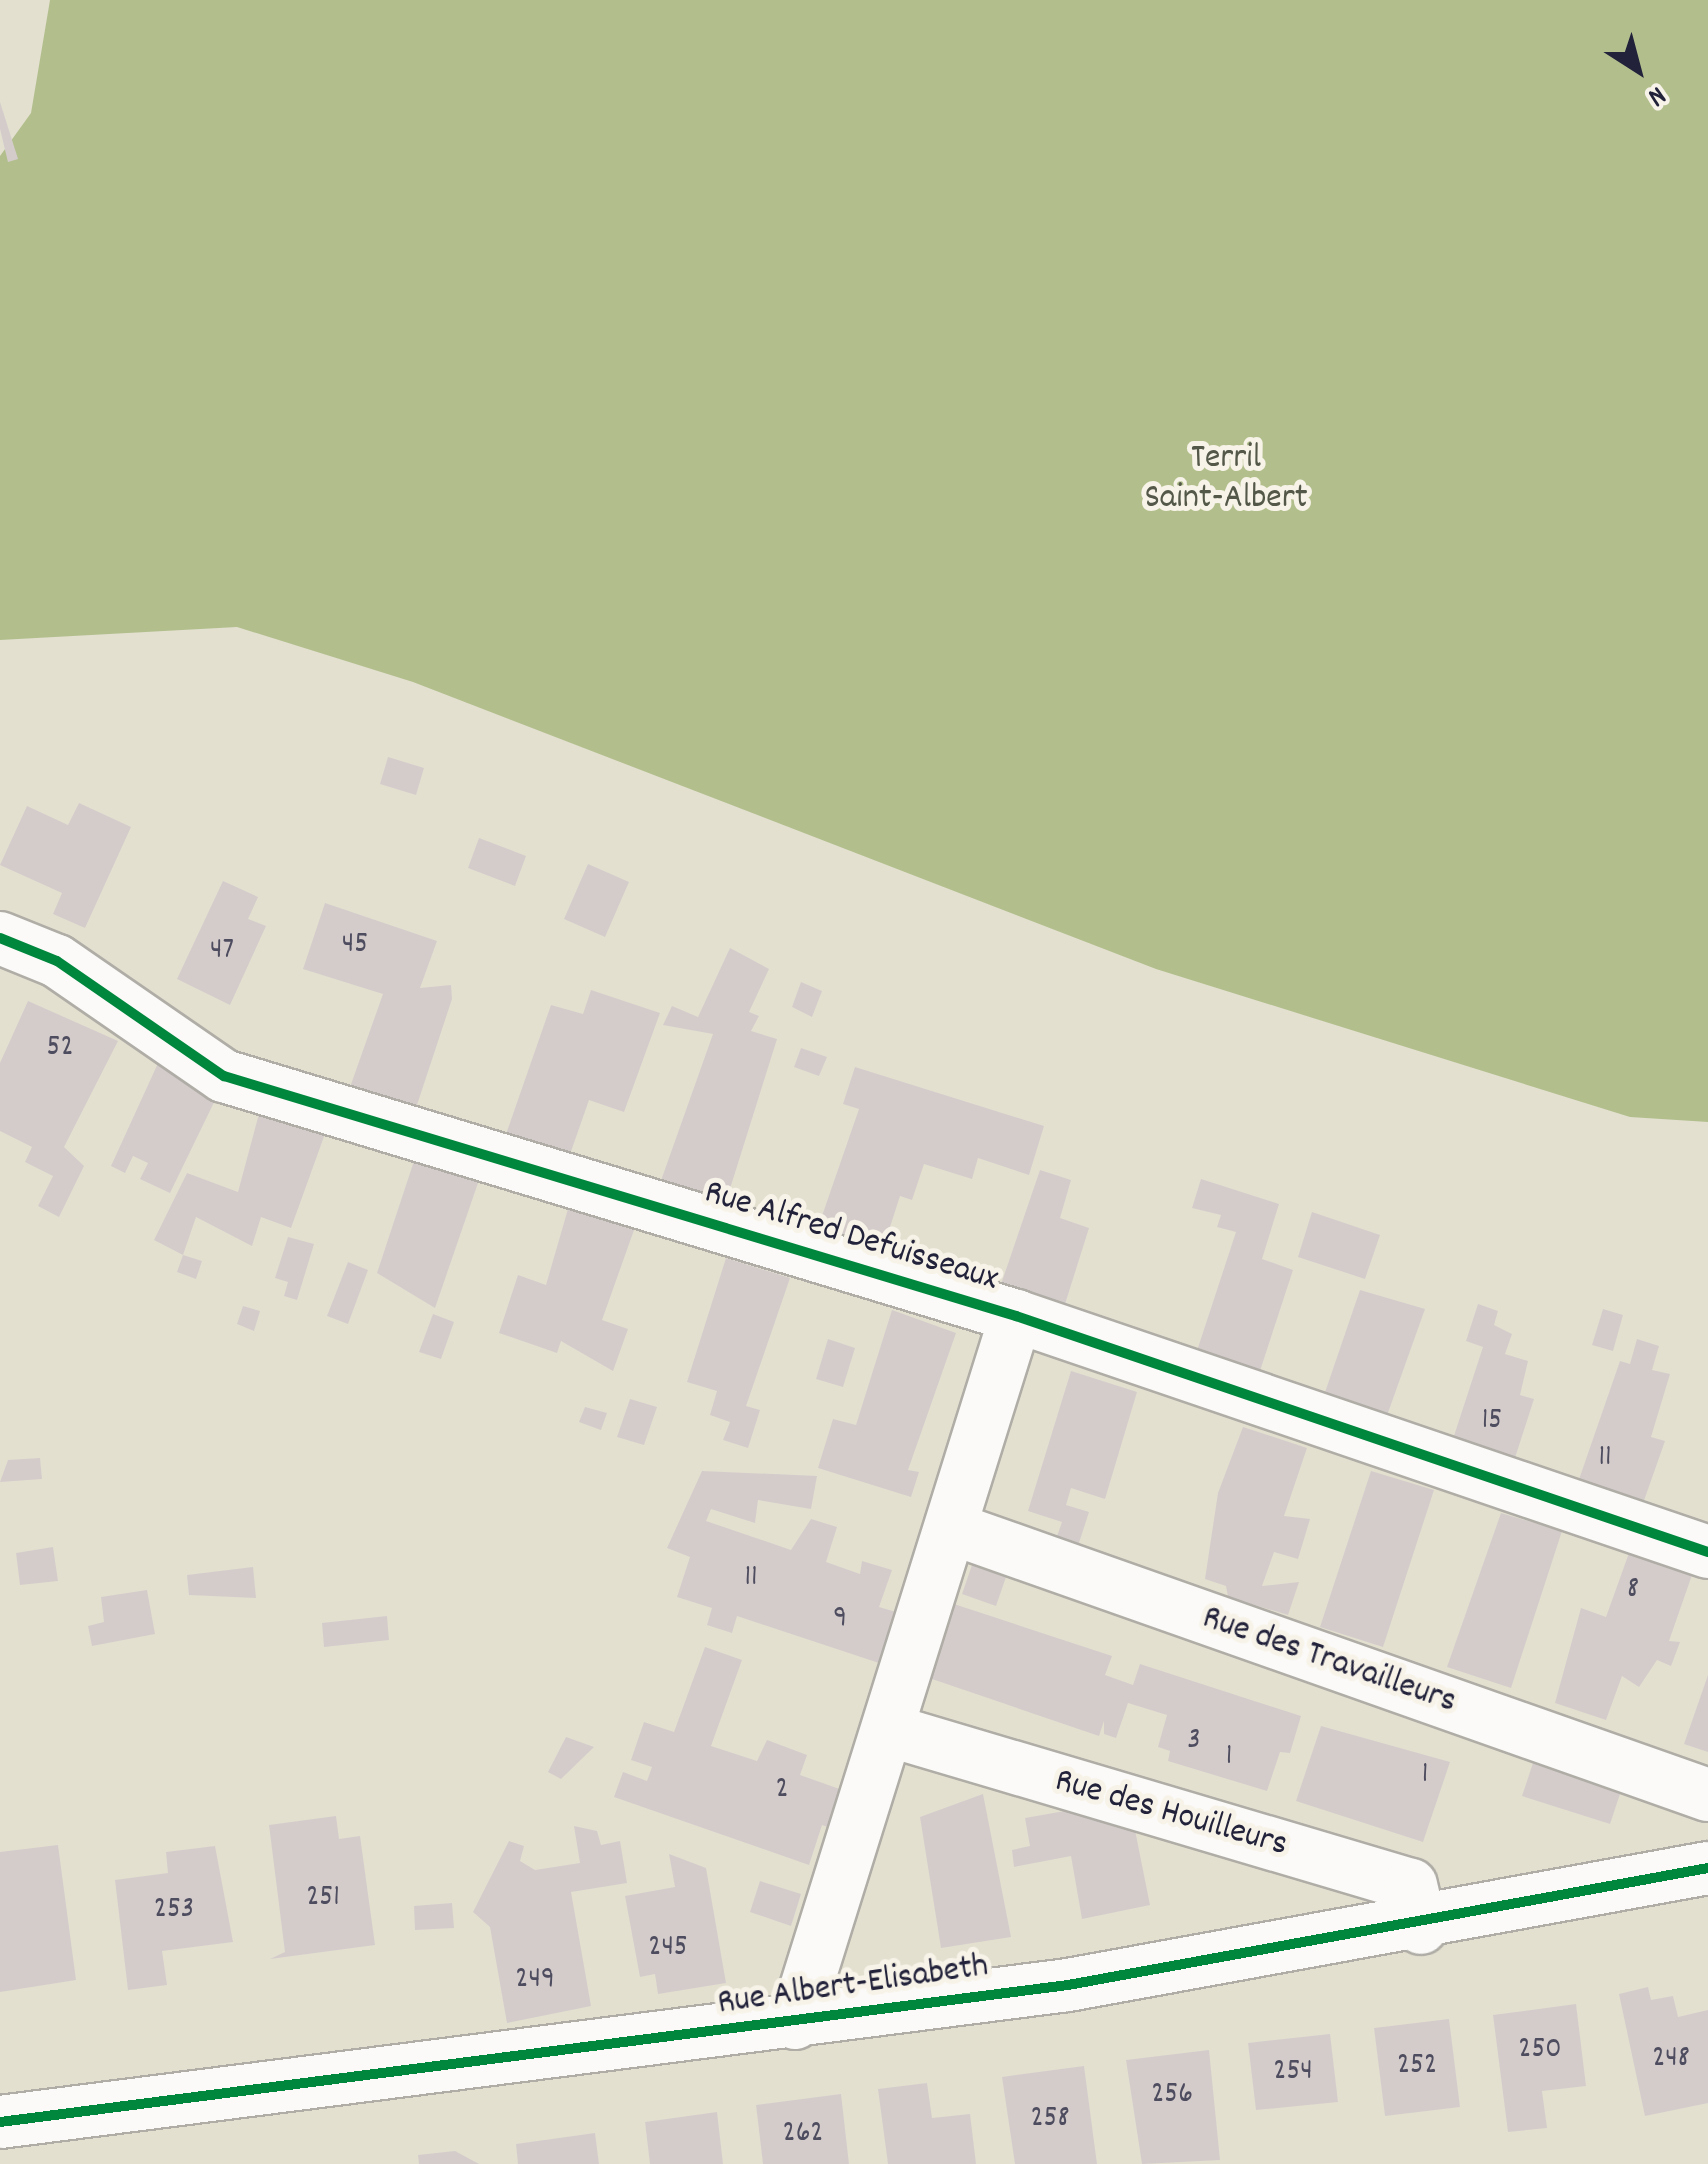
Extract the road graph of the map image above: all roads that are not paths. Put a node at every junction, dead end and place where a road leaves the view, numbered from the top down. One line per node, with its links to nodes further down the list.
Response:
1 (0, 938): 2 (street, Rue Alfred Defuisseaux)
2 (1016, 1316): 3 (street); 4 (street, Rue Alfred Defuisseaux)
3 (951, 1528): 5 (street); 6 (street, Rue des Travailleurs)
4 (1708, 1552)
5 (888, 1730): 8 (street, Rue des Houilleurs); 9 (street)
6 (1708, 1795)
7 (1708, 1868): 8 (street, Rue Albert-Elisabeth)
8 (1421, 1928): 9 (street, Rue Albert-Elisabeth)
9 (795, 2023): 10 (street, Rue Albert-Elisabeth)
10 (0, 2122)

